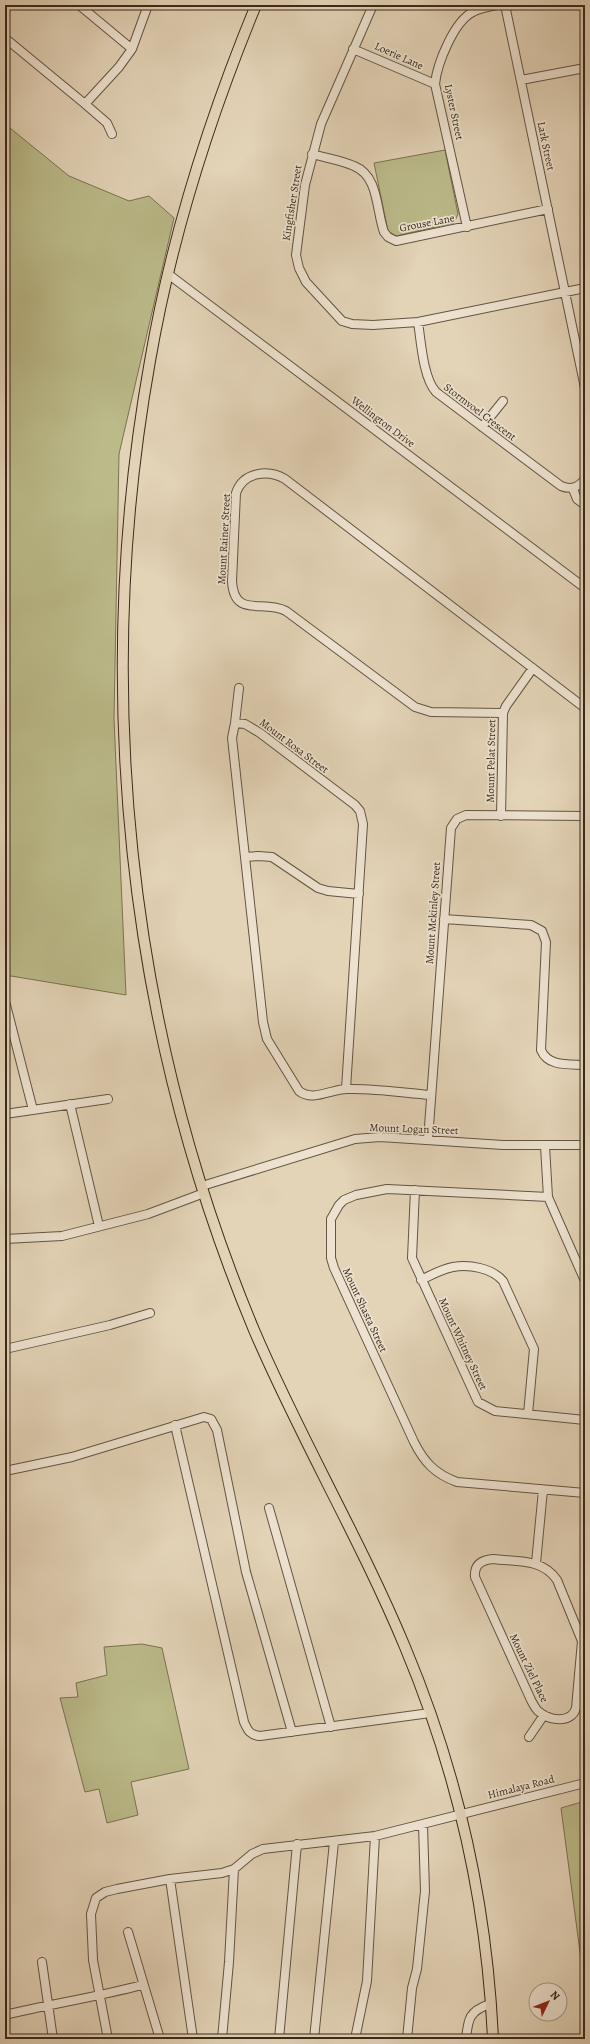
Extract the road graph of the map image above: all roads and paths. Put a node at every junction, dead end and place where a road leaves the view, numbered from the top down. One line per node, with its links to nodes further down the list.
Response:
1 (79, 5): 9 (street)
2 (148, 5): 9 (street)
3 (256, 5): 18 (main road)
4 (373, 5): 8 (street, Kingfisher Street)
5 (497, 5): 12 (street, Lyster Street)
6 (505, 5): 11 (street, Lark Street)
7 (5, 38): 13 (street)
8 (353, 48): 12 (street, Loerie Lane); 15 (street, Kingfisher Street)
9 (132, 49): 13 (street)
10 (585, 68): 11 (street)
11 (521, 80): 16 (street, Lark Street)
12 (435, 84): 17 (street, Lyster Street)
13 (85, 104): 14 (street)
14 (112, 134)
15 (312, 154): 17 (street, Grouse Lane); 21 (street, Kingfisher Street)
16 (548, 209): 17 (street, Grouse Lane); 20 (street, Lark Street)
17 (467, 227)
18 (168, 274): 28 (street, Wellington Drive); 50 (main road)
19 (585, 288): 20 (street, Kingfisher Street)
20 (565, 292): 21 (street, Kingfisher Street); 22 (street)
21 (418, 322): 24 (street, Stormvoel Crescent)
22 (585, 388)
23 (502, 401): 24 (street)
24 (482, 427): 26 (street, Stormvoel Crescent)
25 (585, 479): 26 (street)
26 (573, 489): 27 (street)
27 (585, 505)
28 (585, 588)
29 (533, 668): 31 (street, Mount Rainer Street); 32 (street, Mount Pelat Street); 32 (street, Mount Rainer Street)
30 (239, 688): 33 (street)
31 (585, 708)
32 (503, 713): 34 (street, Mount Pelat Street)
33 (235, 723): 36 (street); 37 (street, Mount Rosa Street)
34 (501, 816): 35 (street, Mount Mckinley Street); 38 (street, Mount Mckinley Street)
35 (585, 816)
36 (245, 857): 37 (street); 41 (street)
37 (359, 894): 41 (street, Mount Rosa Street)
38 (444, 919): 40 (street); 42 (street, Mount Mckinley Street)
39 (6, 1005): 45 (street)
40 (585, 1065)
41 (346, 1089): 42 (street)
42 (432, 1095): 47 (street, Mount Mckinley Street)
43 (108, 1099): 44 (street)
44 (70, 1104): 45 (street); 53 (street)
45 (33, 1110): 46 (street)
46 (5, 1114)
47 (428, 1140): 49 (street, Mount Logan Street); 50 (street, Mount Logan Street)
48 (585, 1145): 49 (street, Mount Logan Street)
49 (545, 1146): 52 (street)
50 (203, 1189): 53 (street, Mount Logan Street); 67 (main road)
51 (415, 1190): 52 (street, Mount Shasta Street); 55 (street, Mount Whitney Street); 63 (street, Mount Shasta Street)
52 (548, 1197): 56 (street)
53 (99, 1226): 54 (street, Mount Logan Street)
54 (5, 1239)
55 (421, 1280): 59 (street, Mount Whitney Street); 59 (street)
56 (585, 1280)
57 (150, 1313): 58 (street)
58 (5, 1348)
59 (528, 1414): 60 (street, Mount Whitney Street)
60 (585, 1420)
61 (175, 1425): 62 (street); 70 (street); 70 (street)
62 (5, 1471)
63 (543, 1490): 64 (street, Mount Shasta Street); 66 (street)
64 (585, 1493)
65 (270, 1508): 69 (street)
66 (536, 1564): 68 (street, Mount Ziel Place); 68 (street, Mount Ziel Place)
67 (430, 1713): 69 (street); 73 (main road)
68 (544, 1715): 71 (street)
69 (331, 1727): 70 (street)
70 (292, 1732)
71 (529, 1737)
72 (585, 1783): 73 (street, Himalaya Road)
73 (461, 1813): 74 (street, Himalaya Road); 85 (main road)
74 (423, 1825): 75 (street, Himalaya Road); 95 (street)
75 (375, 1836): 76 (street, Himalaya Road); 94 (street)
76 (334, 1842): 77 (street, Himalaya Road); 93 (street)
77 (297, 1844): 78 (street, Himalaya Road); 92 (street)
78 (234, 1869): 79 (street); 91 (street)
79 (170, 1880): 83 (street); 90 (street)
80 (128, 1932): 82 (street)
81 (42, 1962): 84 (street)
82 (142, 1985): 83 (street); 89 (street)
83 (101, 1996): 84 (street); 88 (street)
84 (49, 2004): 86 (street); 87 (street)
85 (490, 2004): 96 (street); 97 (main road)
86 (5, 2015)
87 (53, 2039)
88 (108, 2039)
89 (160, 2039)
90 (193, 2039)
91 (222, 2039)
92 (279, 2039)
93 (314, 2039)
94 (355, 2039)
95 (407, 2039)
96 (466, 2039)
97 (493, 2039)

